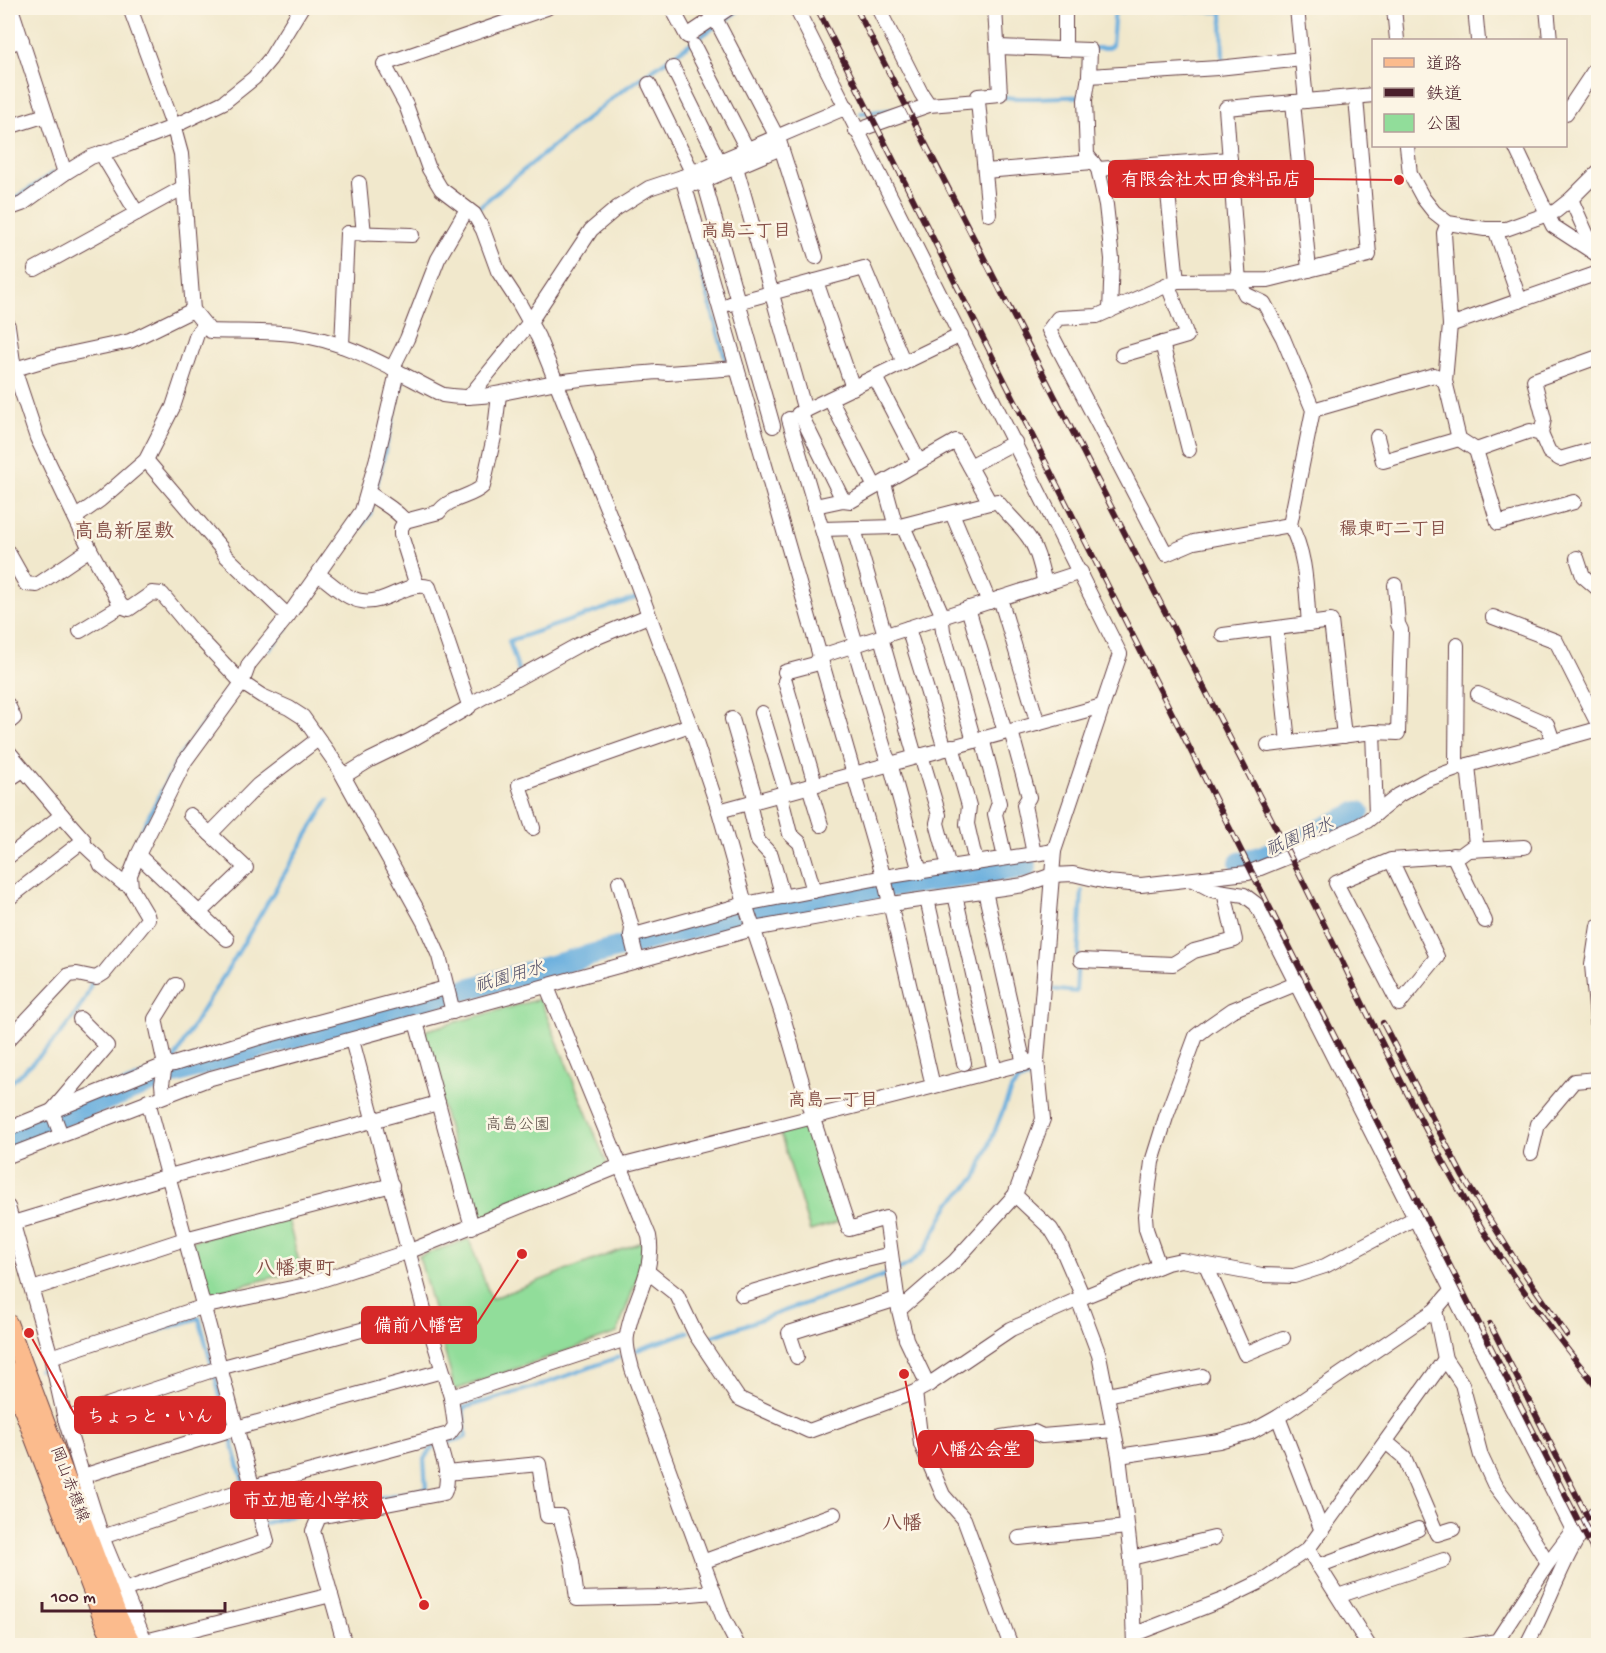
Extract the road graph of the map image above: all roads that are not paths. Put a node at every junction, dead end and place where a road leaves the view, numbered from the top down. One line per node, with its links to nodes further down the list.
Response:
1 (11, 8): 19 (street)
2 (130, 8): 37 (street)
3 (301, 8): 37 (street)
4 (547, 8): 58 (street)
5 (672, 8): 15 (street)
6 (729, 8): 15 (street)
7 (796, 8): 34 (street)
8 (878, 8): 33 (street)
9 (995, 8): 22 (street)
10 (1065, 8): 23 (street)
11 (1297, 8): 24 (street)
12 (1394, 8): 16 (street)
13 (1475, 8): 17 (street)
14 (1547, 8): 18 (street)
15 (710, 13): 40 (street)
16 (1397, 39)
17 (1478, 39)
18 (1550, 39)
19 (22, 40): 20 (street); 36 (street)
20 (8, 45)
21 (694, 46): 43 (street)
22 (999, 47): 23 (street); 31 (street)
23 (1065, 49): 27 (street)
24 (1302, 59): 27 (street); 32 (street)
25 (1599, 65): 35 (street)
26 (673, 68): 46 (street)
27 (1089, 76): 48 (street)
28 (649, 84): 53 (street)
29 (1372, 95): 30 (street)
30 (1356, 97): 32 (street); 69 (street)
31 (978, 101): 33 (street); 50 (street)
32 (1299, 102): 45 (street); 69 (street)
33 (929, 105): 39 (street)
34 (847, 106): 39 (street); 40 (street)
35 (1567, 112)
36 (46, 115): 38 (street); 52 (street)
37 (173, 125): 44 (street); 55 (street)
38 (8, 127)
39 (856, 131): 84 (street)
40 (778, 142): 43 (street); 49 (street); 66 (street)
41 (1407, 147): 62 (street)
42 (1515, 147): 61 (street)
43 (747, 149): 46 (street)
44 (101, 153): 52 (street); 59 (street)
45 (1230, 159): 47 (street); 72 (street)
46 (719, 161): 53 (street)
47 (1165, 164): 48 (street); 73 (street)
48 (1095, 165): 50 (street); 79 (street)
49 (736, 167): 53 (street); 74 (street)
50 (985, 171): 60 (street)
51 (1599, 172): 56 (street)
52 (65, 173): 57 (street)
53 (691, 180): 76 (street); 77 (street); 80 (street)
54 (359, 183): 64 (street)
55 (184, 187): 59 (street); 78 (street)
56 (1571, 199): 61 (street); 67 (street)
57 (8, 209)
58 (471, 211): 80 (street); 92 (street)
59 (137, 213): 68 (street)
60 (989, 213)
61 (1548, 214): 63 (street); 67 (street)
62 (1448, 223): 63 (street); 83 (street)
63 (1495, 229): 75 (street)
64 (364, 234): 65 (street); 86 (street)
65 (412, 235)
66 (816, 257)
67 (1597, 257)
68 (34, 269)
69 (1309, 270): 72 (street)
70 (1599, 273): 75 (street)
71 (816, 281): 74 (street); 89 (street); 96 (street)
72 (1239, 281): 73 (street); 100 (street)
73 (1173, 283): 79 (street); 85 (street)
74 (771, 293): 76 (street); 101 (street)
75 (1520, 301): 83 (street)
76 (738, 302): 77 (street); 102 (street)
77 (720, 307): 90 (street)
78 (193, 310): 81 (street); 91 (street)
79 (1110, 311): 123 (street)
80 (530, 322): 95 (street); 98 (street)
81 (204, 324): 86 (street); 111 (street)
82 (8, 326): 91 (street)
83 (1450, 326): 94 (street)
84 (961, 335): 89 (street); 107 (street)
85 (1162, 343): 87 (street); 109 (street)
86 (342, 346): 92 (street)
87 (1122, 355)
88 (1599, 357): 103 (street)
89 (904, 363): 93 (street)
90 (737, 368): 95 (street); 104 (street)
91 (11, 370): 121 (street)
92 (399, 373): 98 (street); 115 (street)
93 (875, 377): 96 (street); 112 (street)
94 (1445, 381): 100 (street); 106 (street)
95 (556, 382): 97 (street); 140 (street)
96 (853, 388): 99 (street)
97 (499, 395): 98 (street); 122 (street)
98 (470, 397)
99 (830, 399): 101 (street); 114 (street)
100 (1313, 410): 123 (street)
101 (798, 414): 102 (street); 116 (street); 119 (street)
102 (773, 426): 104 (street)
103 (1541, 434): 108 (street); 110 (street)
104 (756, 435): 151 (street)
105 (1377, 437): 106 (street)
106 (1460, 439): 110 (street)
107 (1015, 442): 113 (street); 130 (street)
108 (1599, 448)
109 (1189, 450)
110 (1476, 450): 117 (street)
111 (146, 460): 121 (street); 139 (street)
112 (919, 462): 113 (street); 114 (street)
113 (970, 466): 118 (street)
114 (880, 485): 116 (street); 124 (street)
115 (372, 496): 122 (street); 131 (street)
116 (843, 500): 119 (street)
117 (1574, 502)
118 (990, 503): 120 (street); 132 (street)
119 (815, 506): 125 (street)
120 (952, 513): 124 (street); 136 (street)
121 (76, 517): 127 (street)
122 (405, 521): 134 (street)
123 (1290, 525): 143 (street)
124 (900, 526): 126 (street); 141 (street)
125 (822, 529): 126 (street); 149 (street)
126 (854, 529): 147 (street)
127 (90, 549): 128 (street); 137 (street)
128 (8, 558)
129 (1578, 558): 135 (street)
130 (1081, 572): 132 (street); 156 (street)
131 (322, 576): 134 (street); 139 (street)
132 (1046, 584): 136 (street)
133 (1395, 585): 165 (street)
134 (417, 586): 155 (street)
135 (1599, 589)
136 (995, 600): 138 (street); 160 (street)
137 (121, 606): 146 (street); 152 (street)
138 (968, 608): 141 (street); 164 (street)
139 (288, 616): 152 (street)
140 (648, 616): 155 (street); 162 (street)
141 (941, 617): 144 (street); 168 (street)
142 (1493, 617): 161 (street)
143 (1309, 624): 145 (street); 166 (street)
144 (908, 627): 147 (street); 172 (street)
145 (1276, 628): 148 (street); 170 (street)
146 (80, 632)
147 (885, 635): 149 (street); 174 (street)
148 (1223, 635)
149 (856, 644): 151 (street); 175 (street)
150 (1457, 645): 176 (street)
151 (821, 656): 178 (street); 181 (street)
152 (242, 683): 167 (street); 196 (street)
153 (1478, 694): 169 (street)
154 (8, 705): 159 (street)
155 (469, 705): 179 (street)
156 (1102, 706): 160 (street); 193 (street)
157 (762, 713): 182 (street)
158 (732, 719): 183 (street)
159 (8, 723)
160 (1038, 723): 164 (street)
161 (1599, 724)
162 (690, 725): 184 (street); 189 (street)
163 (1599, 729): 169 (street)
164 (1008, 731): 168 (street); 195 (street)
165 (1374, 732): 166 (street); 186 (street)
166 (1344, 736): 170 (street)
167 (318, 739): 179 (street); 190 (street)
168 (978, 740): 172 (street); 199 (street)
169 (1553, 741): 176 (street)
170 (1288, 742): 171 (street)
171 (1268, 745)
172 (948, 748): 174 (street); 201 (street)
173 (8, 751): 177 (street)
174 (918, 756): 175 (street); 202 (street)
175 (890, 763): 178 (street); 203 (street)
176 (1462, 766): 186 (street); 194 (street)
177 (23, 770): 180 (street); 185 (street)
178 (855, 773): 181 (street); 208 (street)
179 (344, 776): 227 (street)
180 (8, 780)
181 (812, 785): 182 (street); 188 (street)
182 (783, 793): 183 (street); 209 (street)
183 (752, 802): 184 (street); 213 (street)
184 (719, 811): 216 (street)
185 (62, 814): 191 (street); 198 (street)
186 (1376, 814): 205 (street)
187 (190, 815): 190 (street)
188 (821, 825)
189 (533, 828)
190 (210, 834): 217 (street)
191 (81, 842): 207 (street); 214 (street)
192 (1524, 847): 194 (street)
193 (1054, 850): 195 (street); 204 (street)
194 (1470, 850): 197 (street)
195 (1034, 854): 199 (street)
196 (138, 855): 207 (street); 217 (street)
197 (1453, 855): 200 (street); 218 (street)
198 (8, 857)
199 (1005, 858): 201 (street)
200 (1391, 860): 200 (street)
201 (976, 863): 202 (street)
202 (949, 867): 203 (street)
203 (920, 872): 208 (street)
204 (1052, 875): 205 (street); 210 (street); 234 (street)
205 (1193, 879): 211 (street)
206 (619, 882): 222 (street)
207 (126, 884): 231 (street)
208 (887, 889): 209 (street); 215 (street); 219 (street); 239 (street)
209 (814, 891): 213 (street)
210 (985, 891): 212 (street); 234 (street)
211 (1224, 892): 223 (street); 224 (street)
212 (955, 895): 215 (street); 236 (street)
213 (783, 897): 216 (street)
214 (8, 898)
215 (927, 899): 235 (street)
216 (746, 905): 219 (street); 222 (street)
217 (199, 913): 221 (street)
218 (1485, 921)
219 (752, 925): 222 (street); 242 (street)
220 (1599, 926): 230 (street)
221 (227, 939)
222 (633, 946): 226 (street)
223 (1081, 960)
224 (1298, 983): 253 (street); 260 (street)
225 (176, 985): 237 (street)
226 (547, 987): 227 (street); 248 (street)
227 (449, 998): 229 (street); 233 (street)
228 (80, 1019): 243 (street)
229 (416, 1022): 232 (street); 241 (street)
230 (1599, 1030)
231 (8, 1040)
232 (352, 1040): 233 (street); 244 (street)
233 (261, 1048): 237 (street); 237 (street)
234 (1030, 1062): 236 (street); 251 (street)
235 (964, 1063)
236 (995, 1071): 239 (street)
237 (167, 1074): 240 (street); 243 (street)
238 (1599, 1079): 246 (street)
239 (933, 1086): 242 (street)
240 (148, 1101): 243 (street); 249 (street)
241 (438, 1103): 244 (street); 255 (street)
242 (812, 1116): 248 (street); 258 (street)
243 (55, 1120): 245 (street); 247 (street)
244 (375, 1120): 249 (street); 250 (street)
245 (8, 1129)
246 (1531, 1153)
247 (8, 1154)
248 (620, 1166): 255 (street); 261 (street)
249 (169, 1176): 254 (street); 256 (street)
250 (392, 1185): 256 (street); 257 (street)
251 (1015, 1195): 265 (street); 266 (street)
252 (8, 1207): 254 (street)
253 (1415, 1218): 259 (street); 263 (street)
254 (13, 1223): 262 (street)
255 (472, 1227): 257 (street)
256 (185, 1239): 262 (street); 267 (street)
257 (410, 1251): 267 (street); 269 (street)
258 (891, 1254): 264 (street); 266 (street)
259 (1206, 1265): 260 (street); 271 (street)
260 (1159, 1266): 265 (street)
261 (648, 1272): 272 (street); 283 (street)
262 (32, 1289): 273 (street)
263 (1452, 1290): 268 (street); 303 (street)
264 (742, 1295)
265 (1081, 1298): 281 (street); 284 (street)
266 (898, 1305): 274 (street); 281 (street)
267 (202, 1307): 273 (street); 277 (street)
268 (1435, 1310): 275 (street); 286 (street)
269 (425, 1313): 277 (street); 278 (street)
270 (8, 1323): 282 (main road, 岡山赤穂線)
271 (1283, 1338)
272 (626, 1339): 285 (street); 310 (street)
273 (51, 1357): 279 (street)
274 (797, 1357)
275 (1445, 1359): 292 (street); 311 (street)
276 (8, 1370): 282 (main road, 岡山赤穂線)
277 (215, 1370): 287 (street); 288 (street)
278 (442, 1371): 285 (street); 288 (street)
279 (55, 1375): 282 (street); 287 (street)
280 (1202, 1376): 284 (street)
281 (928, 1385): 283 (street)
282 (17, 1387): 318 (main road, 岡山赤穂線)
283 (915, 1392): 321 (street)
284 (1107, 1395): 289 (street)
285 (451, 1397): 290 (street)
286 (1278, 1417): 293 (street); 302 (street)
287 (65, 1419): 295 (street)
288 (231, 1430): 295 (street); 296 (street)
289 (1114, 1430): 291 (street); 293 (street)
290 (437, 1437): 294 (street); 296 (street)
291 (1001, 1437)
292 (1386, 1442): 301 (street); 302 (street)
293 (1119, 1456): 299 (street)
294 (446, 1473): 314 (street); 315 (street)
295 (83, 1476): 304 (street)
296 (247, 1488): 304 (street); 313 (street)
297 (1599, 1510): 303 (street)
298 (834, 1514): 310 (street)
299 (1127, 1527): 305 (street); 308 (street)
300 (1418, 1528): 312 (street)
301 (1453, 1528)
302 (1322, 1531): 307 (street)
303 (1575, 1534): 311 (street); 324 (street)
304 (102, 1537): 313 (street)
305 (1018, 1538)
306 (1214, 1538): 308 (street)
307 (1308, 1549): 312 (street); 317 (street)
308 (1131, 1558): 317 (street)
309 (1444, 1560): 316 (street)
310 (702, 1562): 314 (street)
311 (1548, 1563): 323 (street)
312 (1318, 1566): 316 (street)
313 (124, 1590): 318 (street)
314 (714, 1592): 320 (street)
315 (331, 1595): 318 (street); 319 (street)
316 (1338, 1596): 322 (street)
317 (1135, 1640)
318 (132, 1644)
319 (338, 1646)
320 (738, 1646)
321 (1011, 1646)
322 (1369, 1646)
323 (1466, 1646)
324 (1526, 1646)

